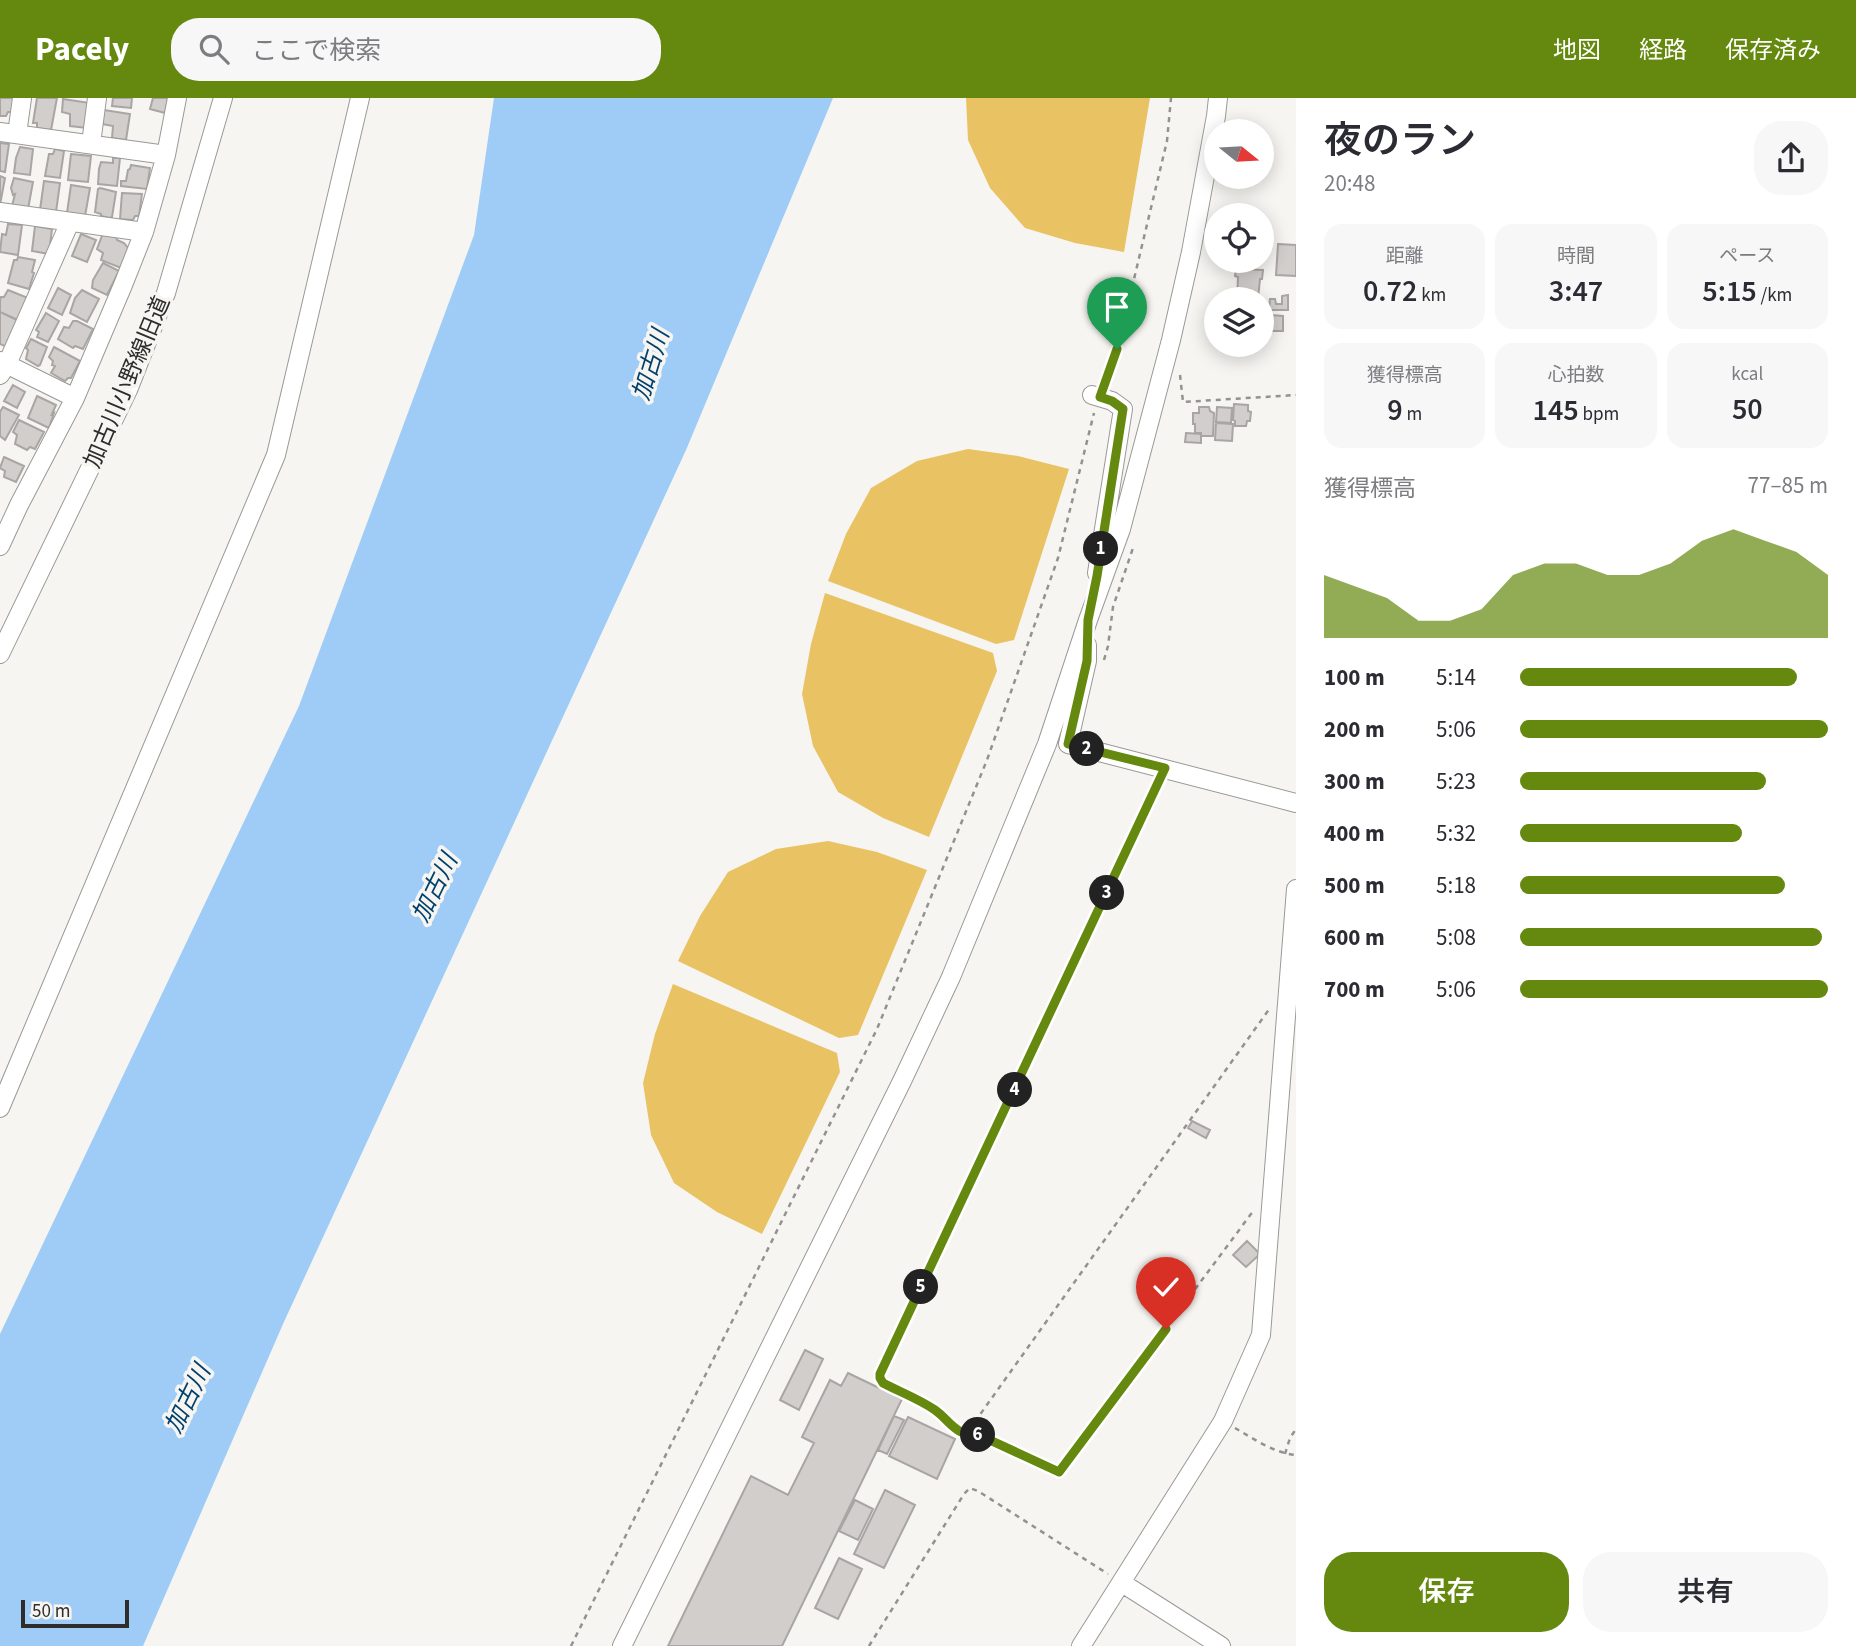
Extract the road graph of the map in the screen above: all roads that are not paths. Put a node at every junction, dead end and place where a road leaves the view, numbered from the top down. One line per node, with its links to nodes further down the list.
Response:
1 (22, 98): 7 (street)
2 (97, 98): 8 (street)
3 (177, 98): 9 (street)
4 (223, 98): 20 (street, 加古川小野線旧道)
5 (360, 98): 23 (street)
6 (1218, 98): 19 (street)
7 (9, 133): 8 (street)
8 (90, 144): 9 (street)
9 (166, 155): 12 (street)
10 (0, 212): 11 (street)
11 (70, 222): 12 (street); 13 (street)
12 (144, 232): 15 (street)
13 (2, 367): 15 (street)
14 (1096, 396): 19 (street)
15 (75, 398): 17 (street)
16 (0, 502): 17 (street)
17 (19, 505): 18 (street)
18 (0, 546)
19 (1088, 620): 21 (street); 25 (street)
20 (0, 654)
21 (1296, 803)
22 (1296, 889): 24 (street)
23 (0, 1108)
24 (1122, 1583): 26 (street); 27 (street)
25 (622, 1646)
26 (1081, 1646)
27 (1221, 1646)

